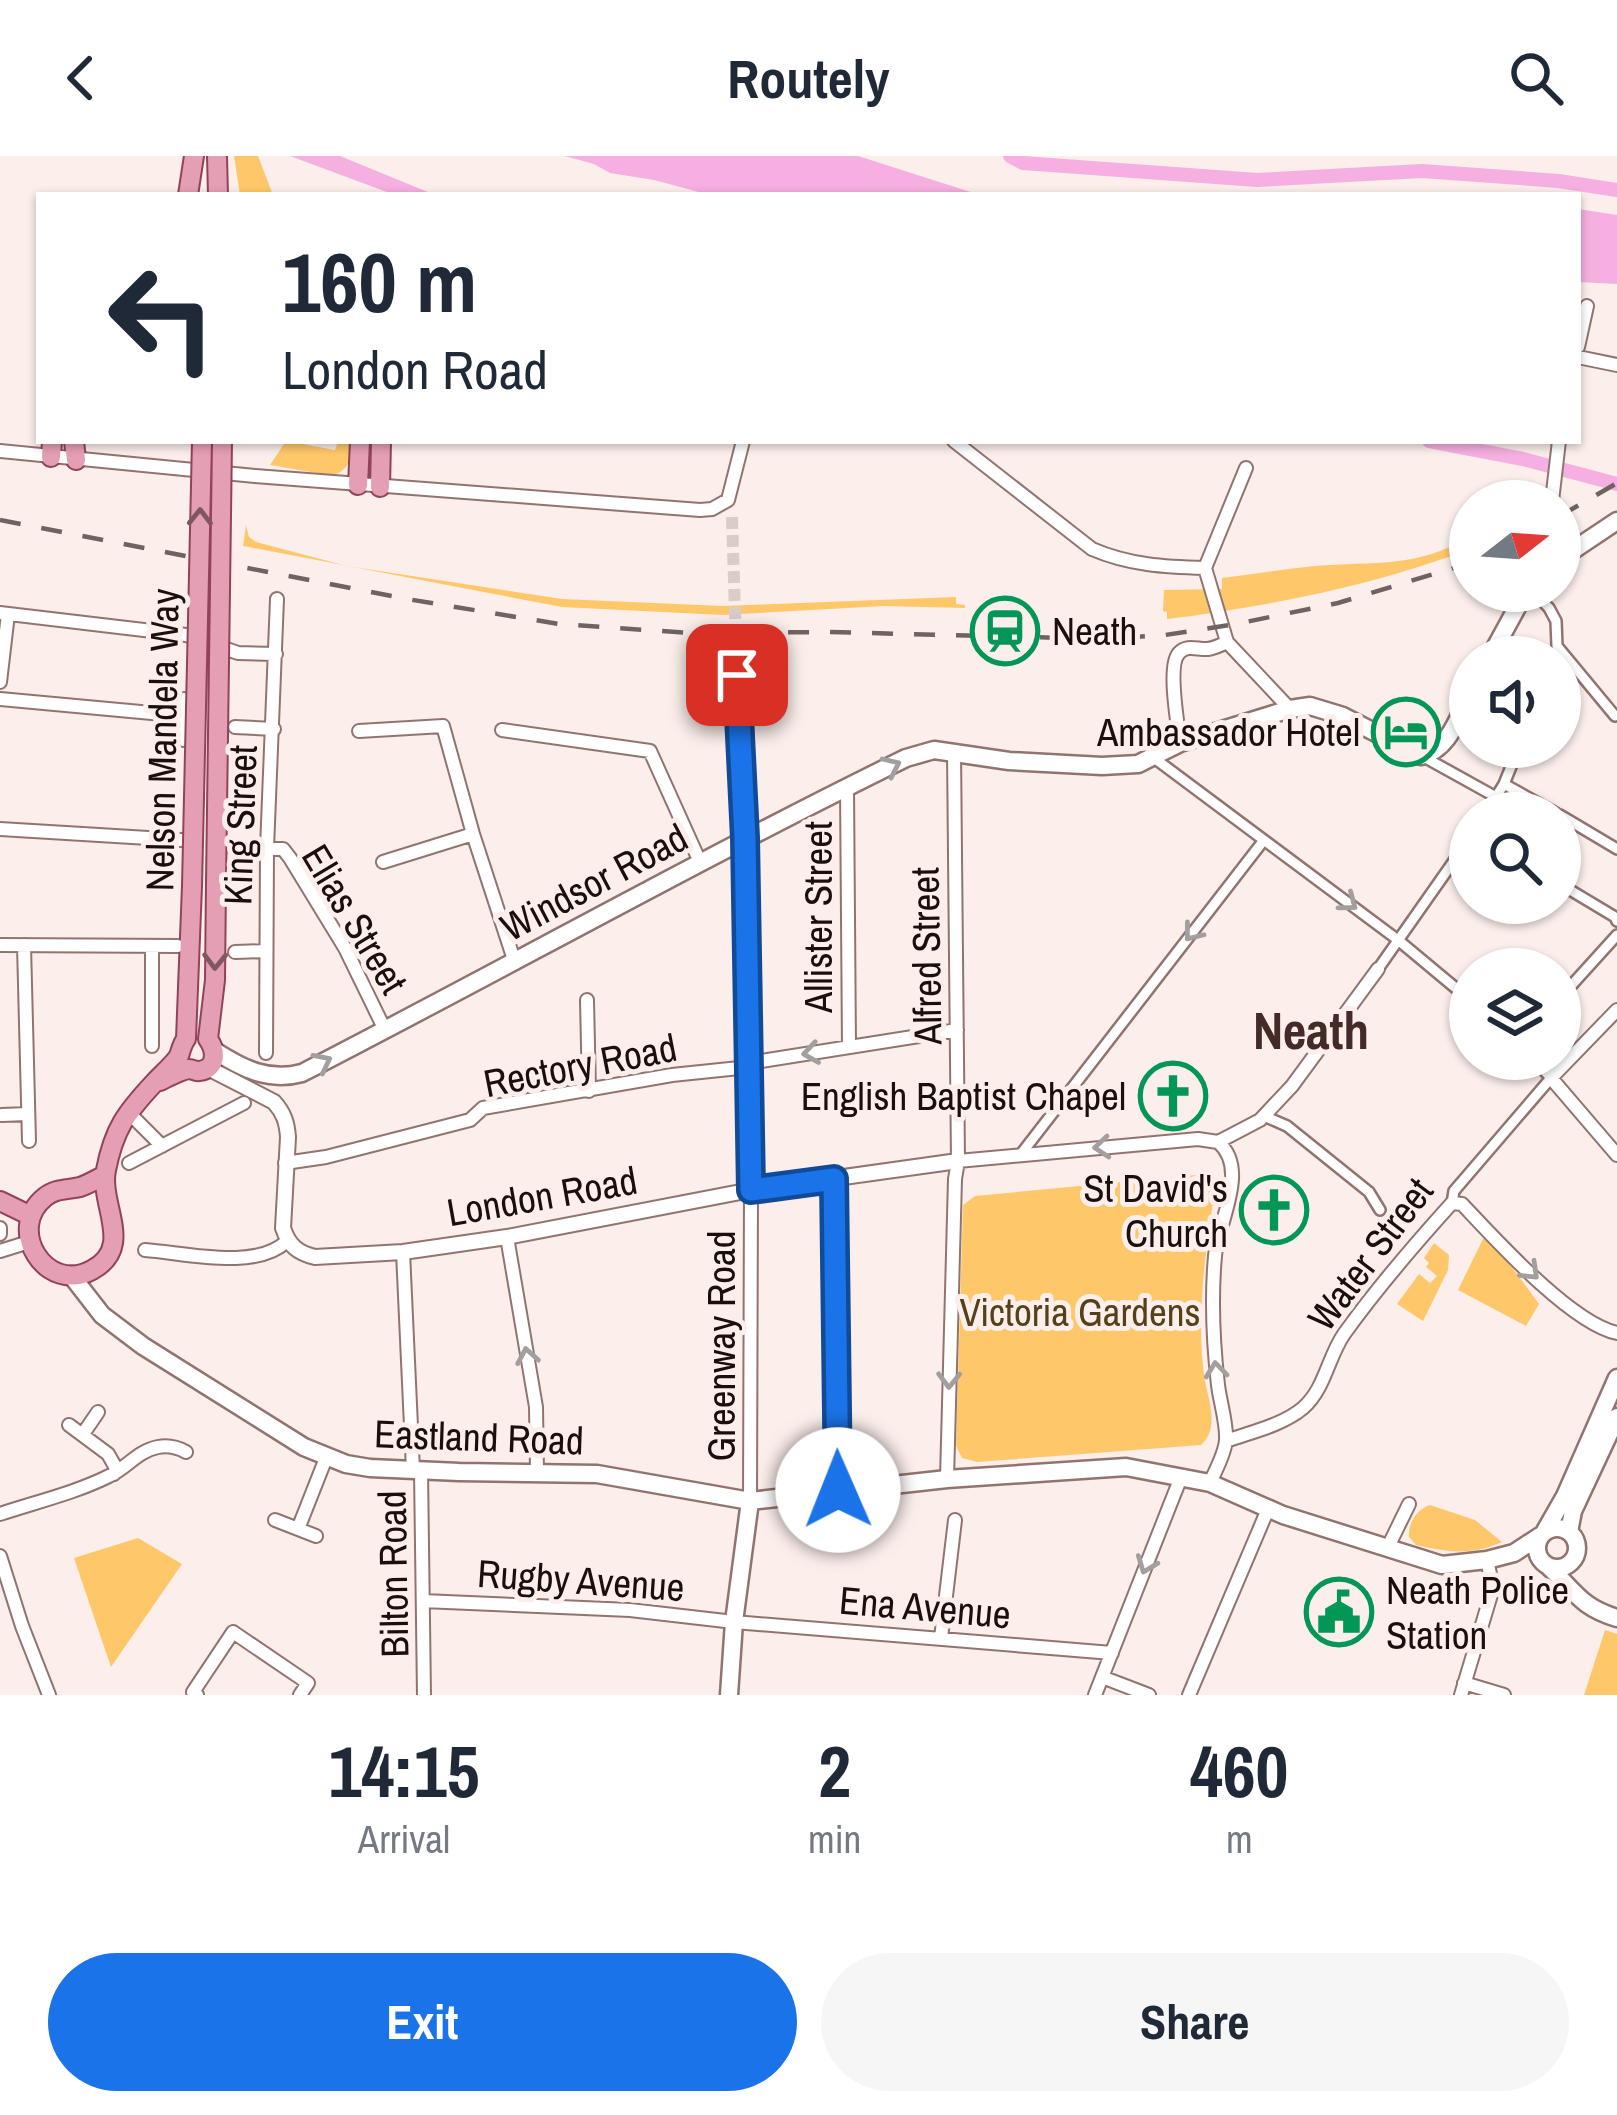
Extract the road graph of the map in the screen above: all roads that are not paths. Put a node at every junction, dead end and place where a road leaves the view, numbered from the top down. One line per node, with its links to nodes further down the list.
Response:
1 (206, 157): 2 (main road); 3 (main road); 4 (main road); 5 (main road)
2 (189, 192)
3 (200, 192)
4 (217, 192)
5 (230, 192)
6 (1586, 305): 7 (street)
7 (1581, 331)
8 (1581, 358): 9 (street)
9 (1617, 365)
10 (202, 444): 92 (main road, Nelson Mandela Way, one-way to 10, bridge)
11 (222, 444): 90 (main road, Nelson Mandela Way, one-way to 90, bridge)
12 (360, 444): 22 (main road)
13 (381, 444): 23 (main road)
14 (742, 444): 24 (street)
15 (958, 444): 28 (street)
16 (1558, 447): 21 (street)
17 (52, 449): 18 (street); 19 (street)
18 (75, 450): 22 (street)
19 (0, 451)
20 (1246, 468): 28 (street)
21 (1552, 480)
22 (358, 485): 23 (street)
23 (380, 487): 24 (street)
24 (732, 491): 25 (street)
25 (732, 517)
26 (1617, 521): 27 (main road)
27 (1581, 545)
28 (1205, 568): 31 (street)
29 (277, 599): 32 (street, King Street)
30 (4, 613): 32 (street); 35 (street)
31 (1227, 642): 38 (street); 47 (street)
32 (276, 655): 42 (street, King Street)
33 (737, 675): 60 (street, Greenway Road)
34 (1581, 679): 40 (street)
35 (0, 682)
36 (0, 699): 39 (street)
37 (184, 699): 39 (street)
38 (1290, 709): 47 (main road); 49 (main road)
39 (184, 716): 46 (street)
40 (1616, 716)
41 (236, 727): 42 (street)
42 (274, 729): 64 (street, King Street)
43 (502, 730): 67 (street)
44 (358, 731): 59 (street)
45 (1449, 733): 49 (main road)
46 (183, 740)
47 (1180, 743): 50 (main road)
48 (954, 751): 50 (main road, Windsor Road); 53 (main road, Windsor Road, one-way to 48); 86 (street, Alfred Street)
49 (1421, 756): 54 (street)
50 (1154, 758): 62 (street)
51 (1510, 768): 52 (street)
52 (1504, 784): 55 (street); 56 (street)
53 (847, 787): 60 (main road, Windsor Road); 88 (street, Allister Street)
54 (1487, 792)
55 (1499, 792)
56 (1518, 792)
57 (1581, 828): 65 (street)
58 (0, 829): 61 (street)
59 (473, 834): 66 (street); 79 (street)
60 (745, 838): 67 (main road, Windsor Road); 93 (street, Greenway Road)
61 (181, 840)
62 (1264, 840): 72 (street, one-way to 72); 105 (street, one-way to 105)
63 (233, 848): 64 (street)
64 (267, 848): 78 (street, King Street); 85 (street, Elias Street)
65 (1617, 849)
66 (383, 862)
67 (700, 862): 79 (main road, Windsor Road)
68 (1449, 868): 72 (street)
69 (1581, 896): 70 (street)
70 (1617, 921)
71 (1617, 935): 81 (street)
72 (1398, 940): 80 (street); 82 (street)
73 (0, 945): 74 (street)
74 (24, 946): 75 (street); 99 (street)
75 (152, 946): 76 (street); 87 (street)
76 (178, 946)
77 (235, 952): 78 (street)
78 (266, 952): 91 (street, King Street)
79 (515, 962): 85 (main road, Windsor Road)
80 (1378, 968): 101 (street)
81 (1581, 975)
82 (1449, 982)
83 (587, 1000): 96 (street)
84 (1616, 1012): 89 (street)
85 (385, 1030): 90 (main road, Windsor Road, one-way to 85)
86 (957, 1030): 88 (street, Rectory Road); 107 (street, Alfred Street)
87 (152, 1046)
88 (849, 1047): 93 (street, Rectory Road, one-way to 93)
89 (1581, 1048)
90 (210, 1053): 92 (main road); 92 (main road); 109 (street)
91 (266, 1053)
92 (184, 1054): 98 (main road)
93 (749, 1065): 96 (street, Rectory Road); 113 (street, Greenway Road)
94 (1549, 1080): 115 (street, Water Street)
95 (1553, 1080): 106 (street)
96 (590, 1090): 109 (street, Rectory Road)
97 (244, 1103): 104 (street)
98 (127, 1112): 104 (street); 110 (main road)
99 (27, 1114): 100 (street); 102 (street)
100 (2, 1115)
101 (1264, 1116): 103 (street); 117 (street)
102 (29, 1141)
103 (1218, 1142): 105 (street, one-way to 105); 134 (street, one-way to 103)
104 (162, 1146): 108 (street)
105 (1021, 1154): 107 (street)
106 (1617, 1155)
107 (958, 1160): 111 (street, London Road); 141 (street, one-way to 141)
108 (129, 1163)
109 (286, 1163): 120 (street)
110 (105, 1174): 112 (main road); 116 (main road)
111 (834, 1179): 113 (street, London Road); 143 (street)
112 (76, 1188): 116 (main road); 118 (main road)
113 (751, 1190): 119 (street, London Road); 144 (street, Greenway Road)
114 (0, 1201): 118 (main road)
115 (1452, 1203): 128 (street, one-way to 128); 134 (street, Water Street)
116 (106, 1205): 125 (main road)
117 (1380, 1210)
118 (31, 1216): 121 (main road)
119 (507, 1237): 124 (street, London Road); 138 (street, one-way to 119)
120 (287, 1241): 122 (street); 124 (street, London Road)
121 (29, 1242): 123 (street); 126 (main road)
122 (145, 1250)
123 (0, 1251)
124 (403, 1252): 137 (street, Bilton Road)
125 (102, 1262): 126 (main road); 127 (main road)
126 (70, 1275): 127 (main road, Eastland Road)
127 (102, 1315): 136 (main road, Eastland Road)
128 (1617, 1333)
129 (1617, 1378): 152 (main road)
130 (98, 1412): 133 (street)
131 (1617, 1417): 151 (main road)
132 (69, 1425): 133 (street)
133 (83, 1434): 139 (street)
134 (1226, 1441): 142 (street)
135 (186, 1452): 139 (street)
136 (326, 1458): 137 (main road, Eastland Road); 150 (street)
137 (417, 1470): 138 (main road, Eastland Road); 161 (street, Bilton Road)
138 (537, 1472): 144 (main road, Eastland Road)
139 (114, 1475): 147 (street)
140 (1180, 1477): 141 (main road); 142 (main road); 165 (street, one-way to 165)
141 (947, 1479): 143 (main road)
142 (1210, 1484): 146 (main road)
143 (838, 1490): 144 (main road)
144 (750, 1501): 163 (main road)
145 (1409, 1504): 154 (street)
146 (1268, 1509): 154 (main road); 175 (street)
147 (0, 1514)
148 (275, 1520): 150 (street)
149 (955, 1520): 164 (street)
150 (298, 1529): 153 (street)
151 (1569, 1532): 152 (main road); 158 (main road)
152 (1543, 1534): 155 (main road); 159 (main road)
153 (316, 1536)
154 (1387, 1549): 157 (main road)
155 (1514, 1553): 157 (main road); 159 (main road)
156 (0, 1556): 168 (street)
157 (1487, 1560): 167 (street)
158 (1572, 1561): 159 (main road); 160 (main road)
159 (1544, 1563): 160 (main road)
160 (1574, 1591): 162 (main road)
161 (424, 1601): 163 (street, Rugby Avenue); 171 (street, Bilton Road)
162 (1617, 1618)
163 (734, 1622): 164 (street, Ena Avenue); 172 (main road)
164 (941, 1638): 165 (street, Ena Avenue)
165 (1112, 1653): 166 (street)
166 (1102, 1677): 173 (street); 174 (street)
167 (1462, 1689): 176 (street)
168 (50, 1695)
169 (197, 1695): 170 (street)
170 (300, 1695)
171 (424, 1695)
172 (729, 1695)
173 (1095, 1695)
174 (1149, 1695)
175 (1189, 1695)
176 (1504, 1695)

